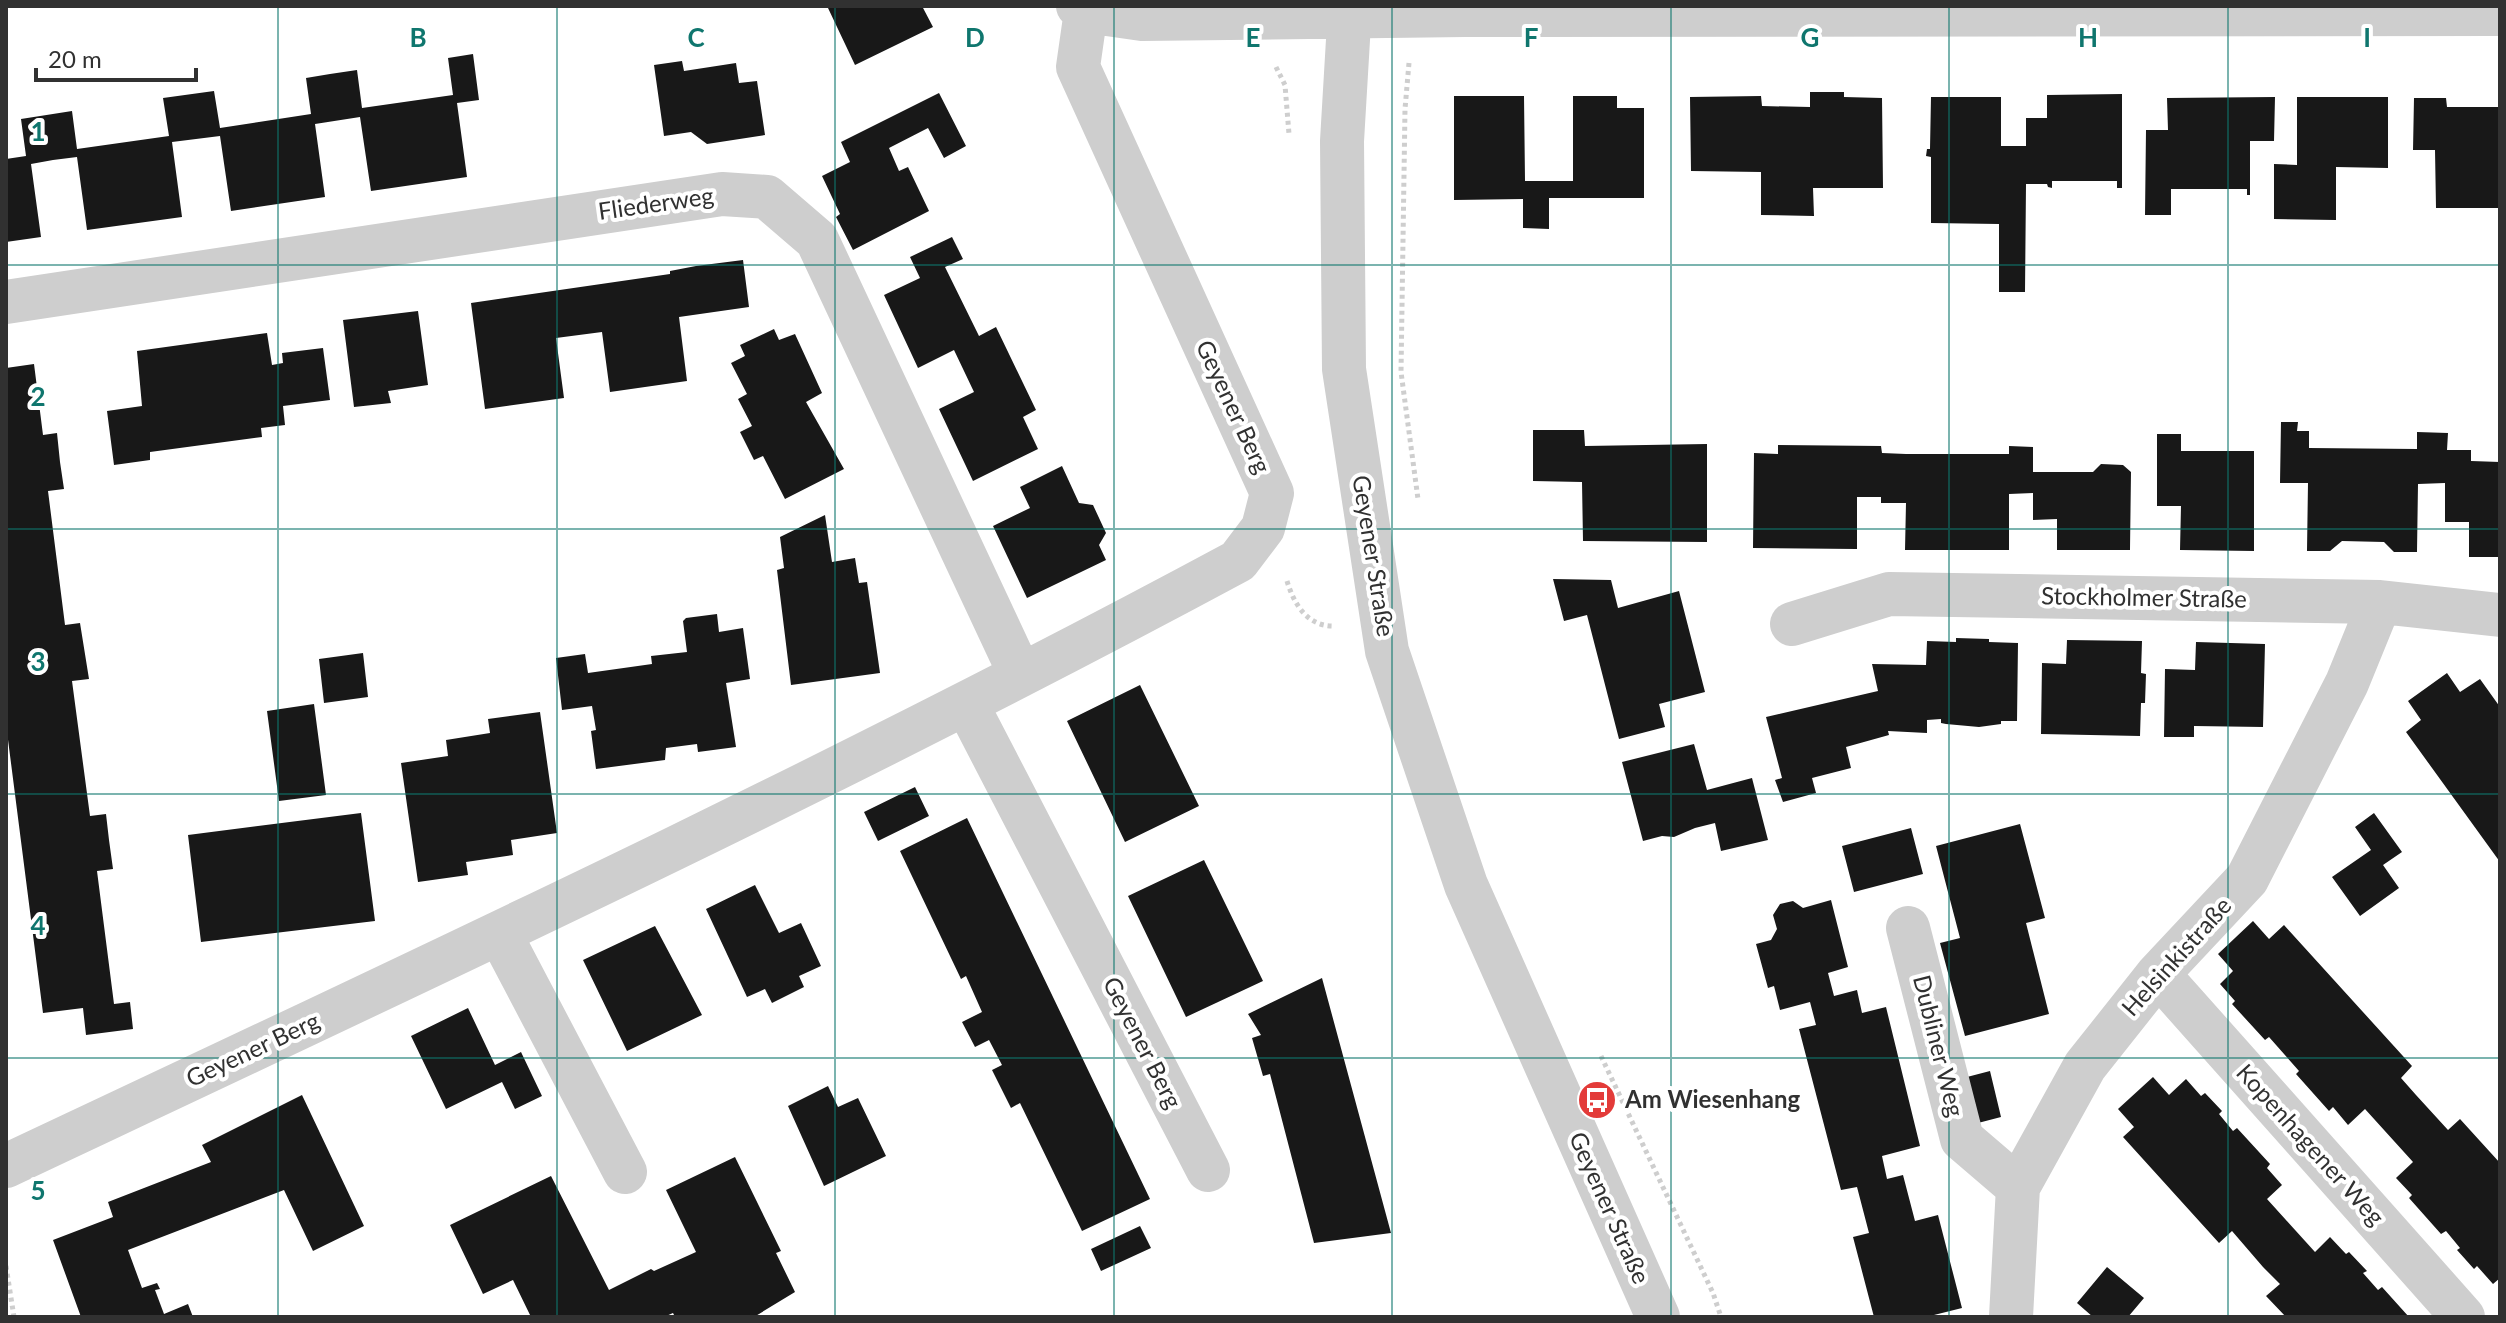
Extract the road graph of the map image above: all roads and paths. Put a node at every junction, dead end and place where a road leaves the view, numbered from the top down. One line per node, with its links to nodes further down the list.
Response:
1 (1082, 8): 3 (street); 8 (street, Geyener Berg)
2 (2056, 9): 4 (street); 5 (street)
3 (1350, 11): 5 (street); 25 (street, Geyener Straße)
4 (2500, 14)
5 (1413, 16): 7 (path)
6 (6, 302): 13 (street, Fliederweg)
7 (1420, 511)
8 (1253, 542): 12 (path); 13 (street, Geyener Berg)
9 (2380, 602): 10 (street, Stockholmer Straße); 11 (street, Stockholmer Straße); 17 (street, Helsinkistraße)
10 (2496, 621)
11 (1792, 624)
12 (1344, 626)
13 (1020, 674): 14 (street, Geyener Berg)
14 (966, 703): 16 (street, Geyener Berg); 20 (street, Geyener Berg)
15 (1908, 928): 22 (street, Dubliner Weg)
16 (500, 934): 19 (street, Geyener Berg); 21 (street)
17 (2158, 974): 22 (street, Helsinkistraße); 28 (street, Kopenhagener Weg)
18 (1600, 1055): 26 (path)
19 (6, 1166)
20 (1208, 1170)
21 (625, 1172)
22 (2018, 1187): 27 (street, Helsinkistraße)
23 (6, 1266): 24 (path)
24 (14, 1317)
25 (1658, 1317)
26 (1721, 1317)
27 (2011, 1317)
28 (2463, 1317)

